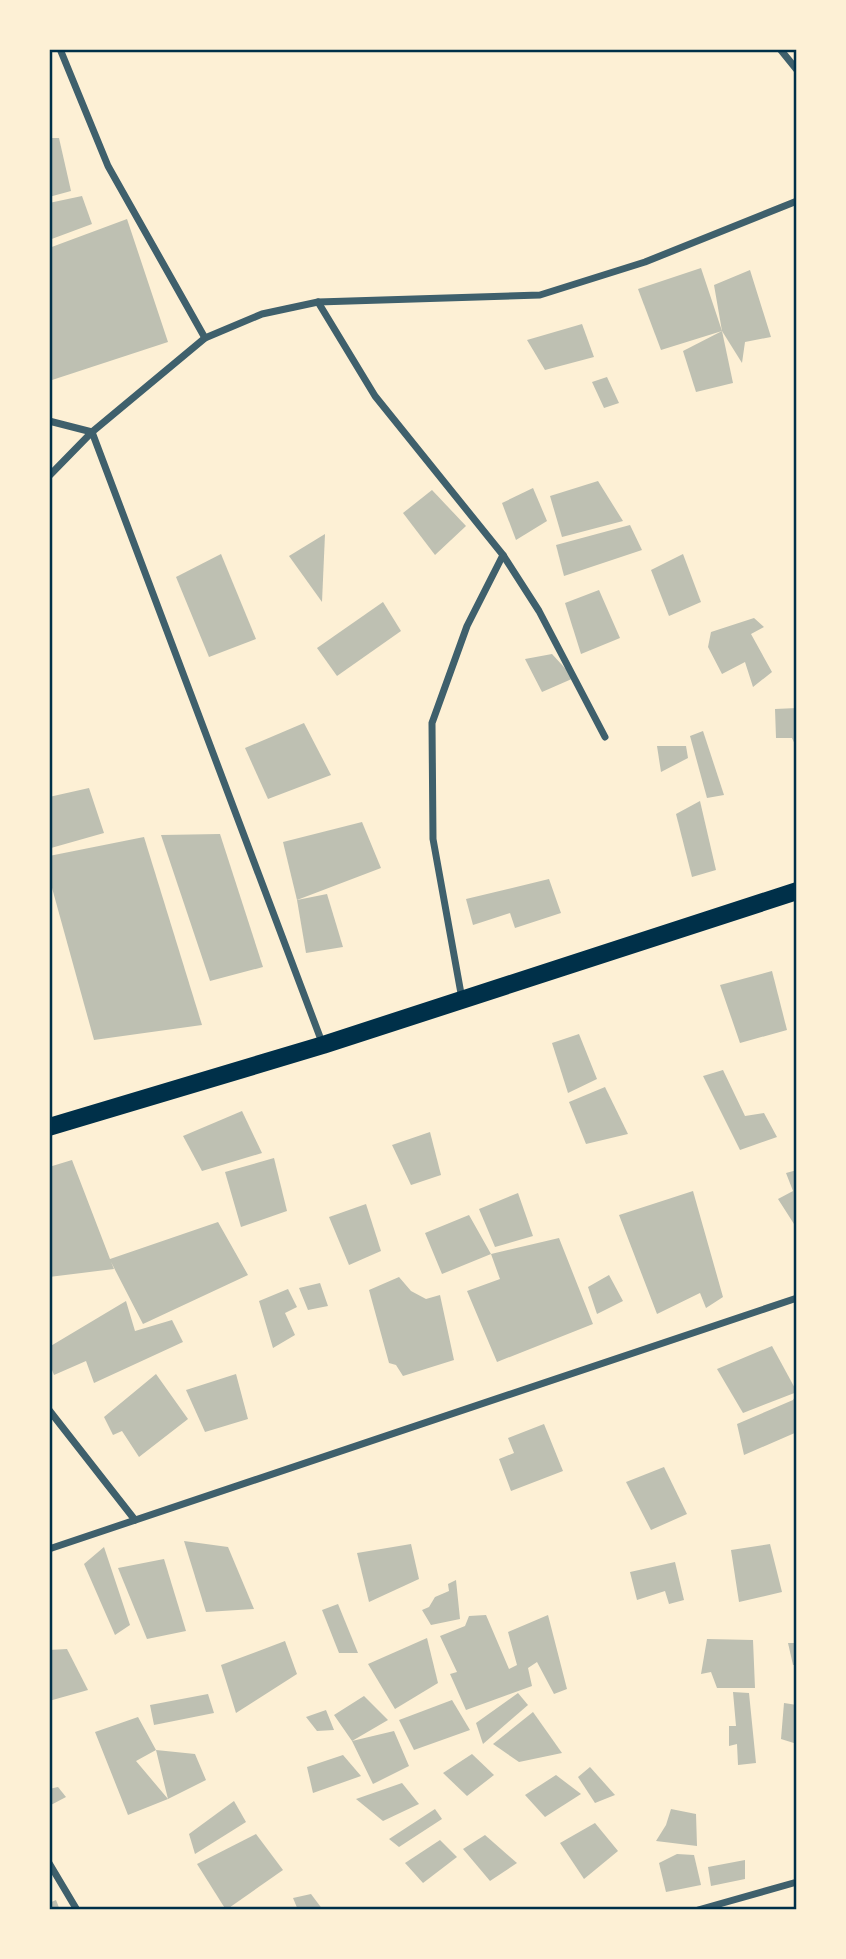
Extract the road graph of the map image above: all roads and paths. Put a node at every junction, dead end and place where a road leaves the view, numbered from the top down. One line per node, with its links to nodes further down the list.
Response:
1 (60, 49): 6 (street)
2 (780, 49): 3 (street)
3 (797, 70)
4 (797, 201): 5 (street)
5 (318, 302): 6 (street); 10 (street)
6 (205, 338): 8 (street)
7 (49, 421): 8 (street)
8 (92, 432): 9 (street); 14 (street)
9 (49, 476)
10 (503, 555): 11 (street); 13 (street)
11 (605, 737)
12 (797, 891): 13 (main road)
13 (463, 1000): 14 (main road)
14 (323, 1045): 15 (main road)
15 (49, 1127)
16 (797, 1298): 18 (street)
17 (49, 1410): 18 (street)
18 (135, 1520): 19 (street)
19 (49, 1549)
20 (49, 1863): 22 (street)
21 (797, 1882): 23 (street)
22 (77, 1910)
23 (698, 1910)

